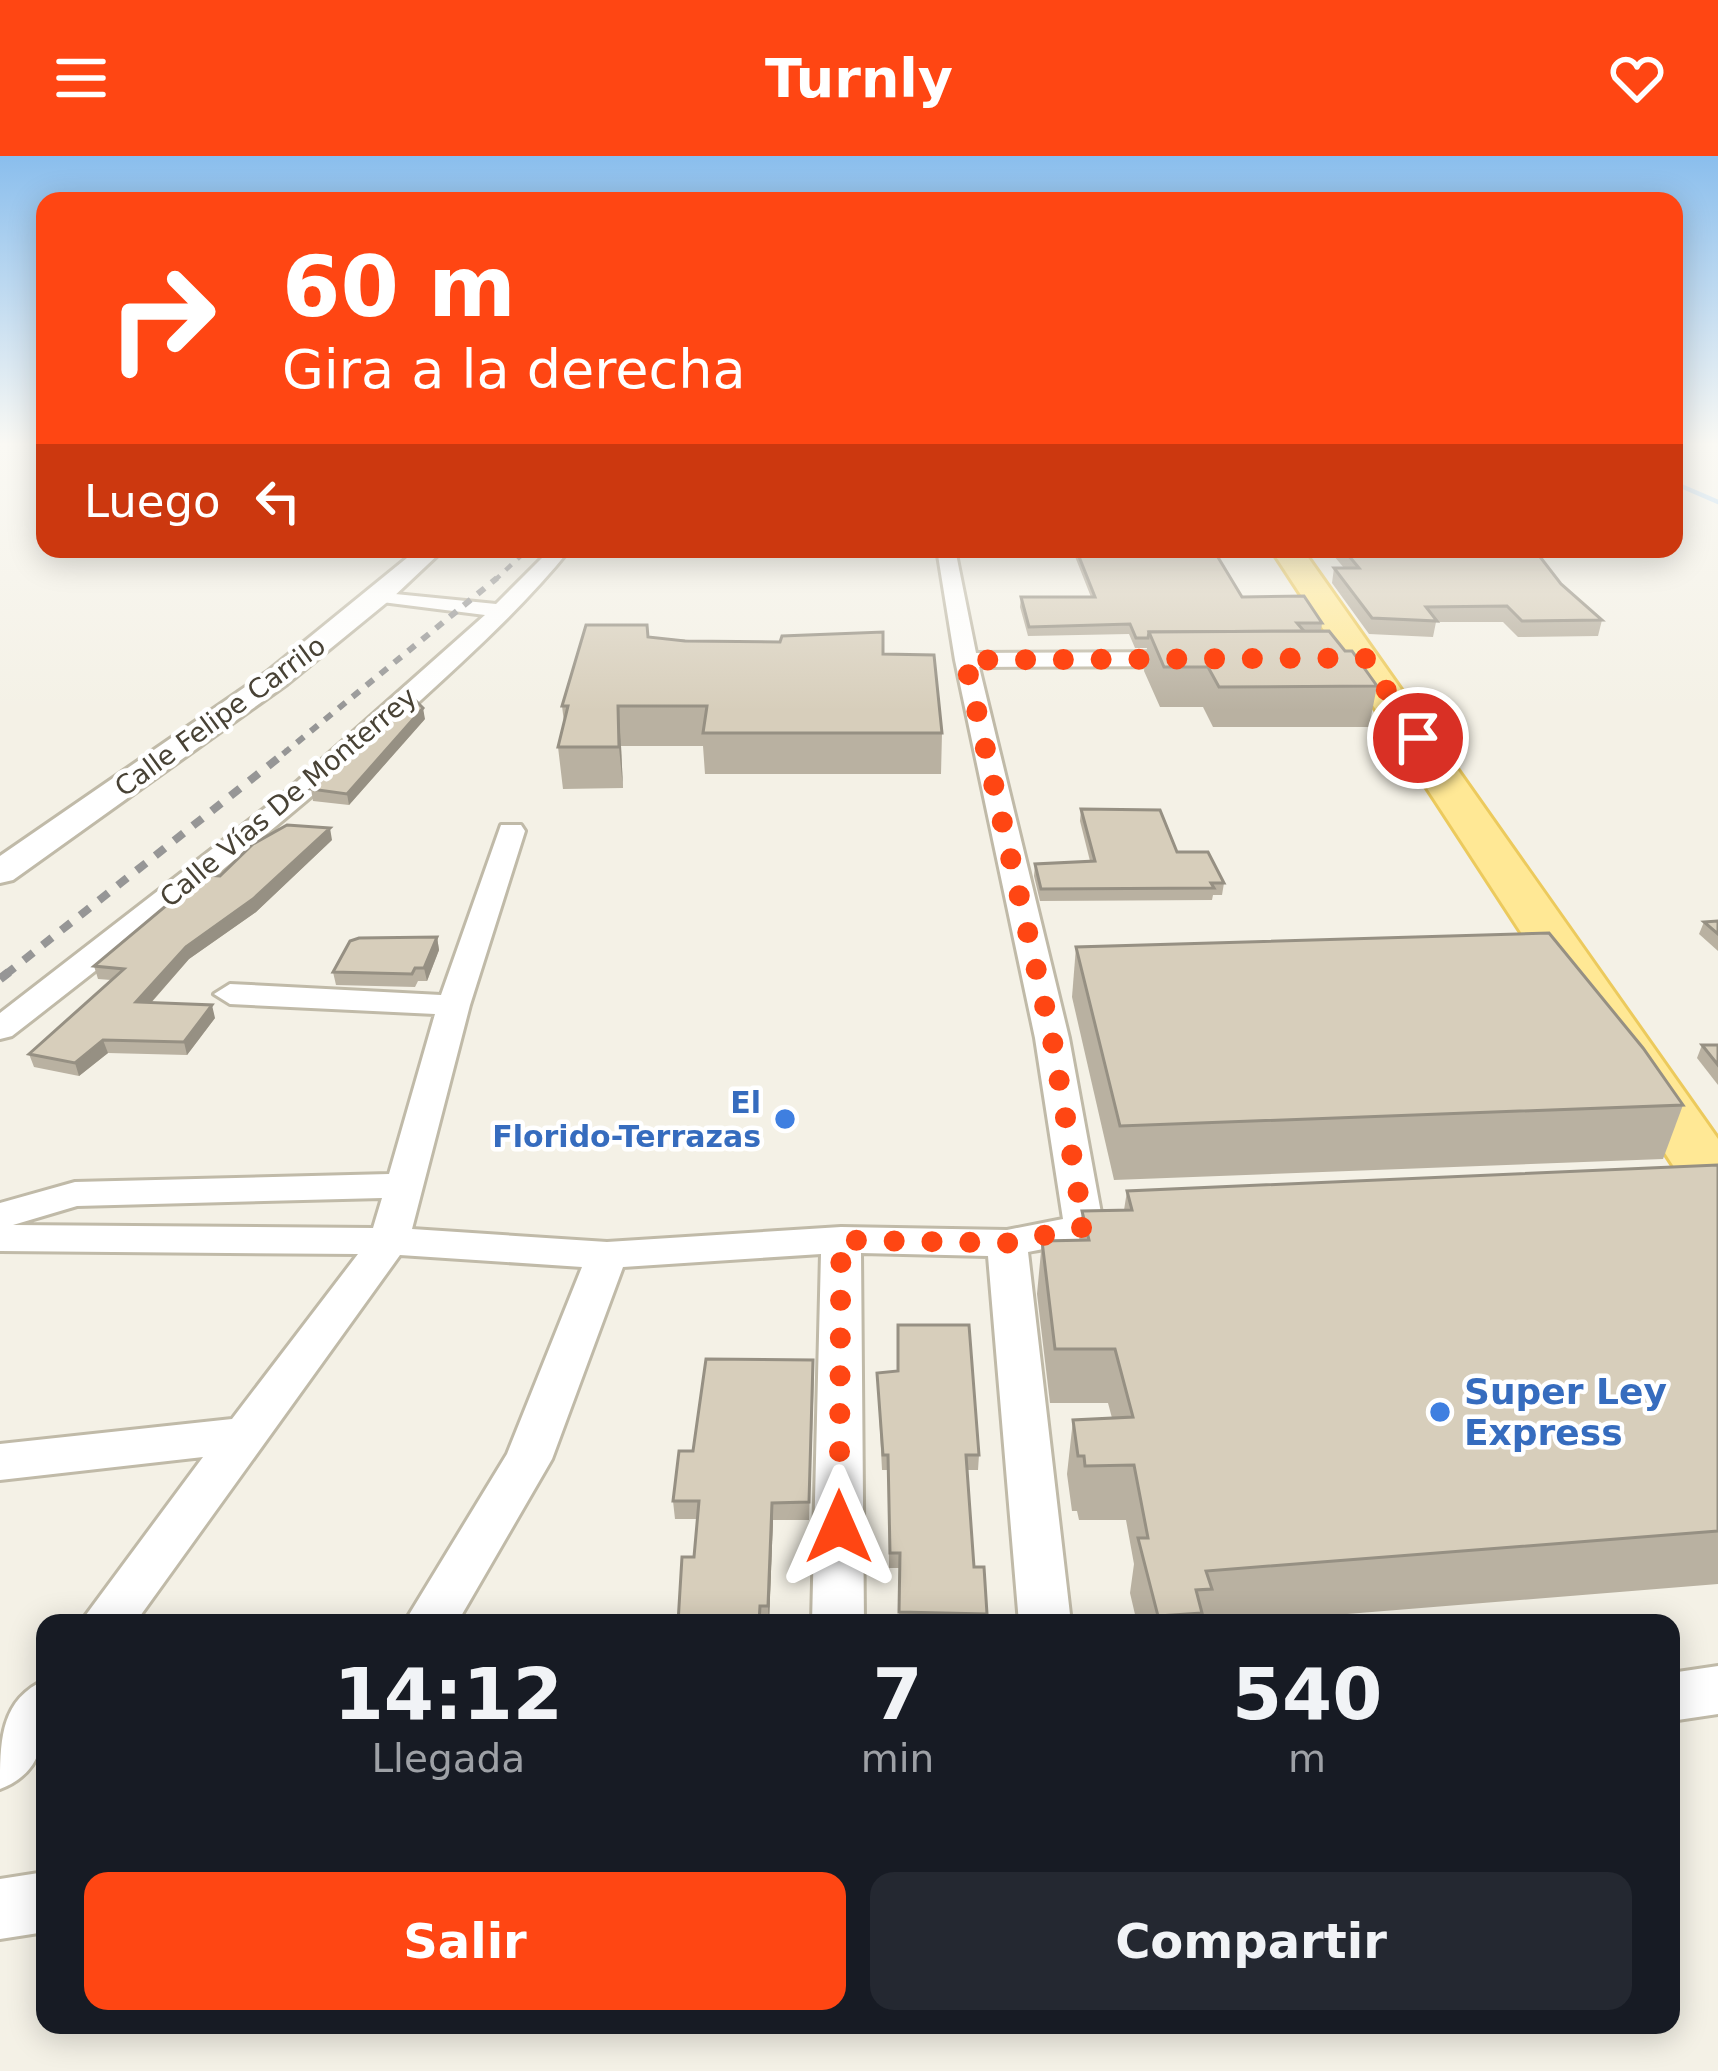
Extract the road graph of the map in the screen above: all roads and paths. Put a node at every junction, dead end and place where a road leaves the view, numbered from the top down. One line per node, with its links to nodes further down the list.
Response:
1 (422, 558): 5 (street, Calle Felipe Carrilo)
2 (552, 558): 6 (street, Calle Vías De Monterrey)
3 (948, 558): 8 (street)
4 (1292, 558): 15 (main road)
5 (382, 596): 6 (street); 10 (street, Calle Felipe Carrilo)
6 (499, 611): 13 (street, Calle Vías De Monterrey)
7 (1224, 659): 8 (street)
8 (965, 660): 18 (street)
9 (511, 831): 12 (street)
10 (0, 872)
11 (230, 994): 12 (street)
12 (454, 1005): 14 (street)
13 (0, 1029)
14 (406, 1185): 16 (street); 21 (street)
15 (1705, 1195)
16 (0, 1216)
17 (1176, 1223): 18 (street)
18 (1084, 1227): 22 (street)
19 (0, 1238): 21 (street)
20 (841, 1240): 22 (street); 23 (street); 28 (street)
21 (388, 1241): 23 (street); 24 (street)
22 (1007, 1243): 29 (street)
23 (607, 1255): 27 (street)
24 (250, 1434): 25 (street); 26 (street)
25 (0, 1462)
26 (113, 1614)
27 (435, 1614)
28 (838, 1614)
29 (1044, 1614)
30 (1718, 1690): 31 (street)
31 (1680, 1696)
32 (36, 1716): 33 (street)
33 (0, 1763)
34 (36, 1904): 35 (street)
35 (0, 1909)

